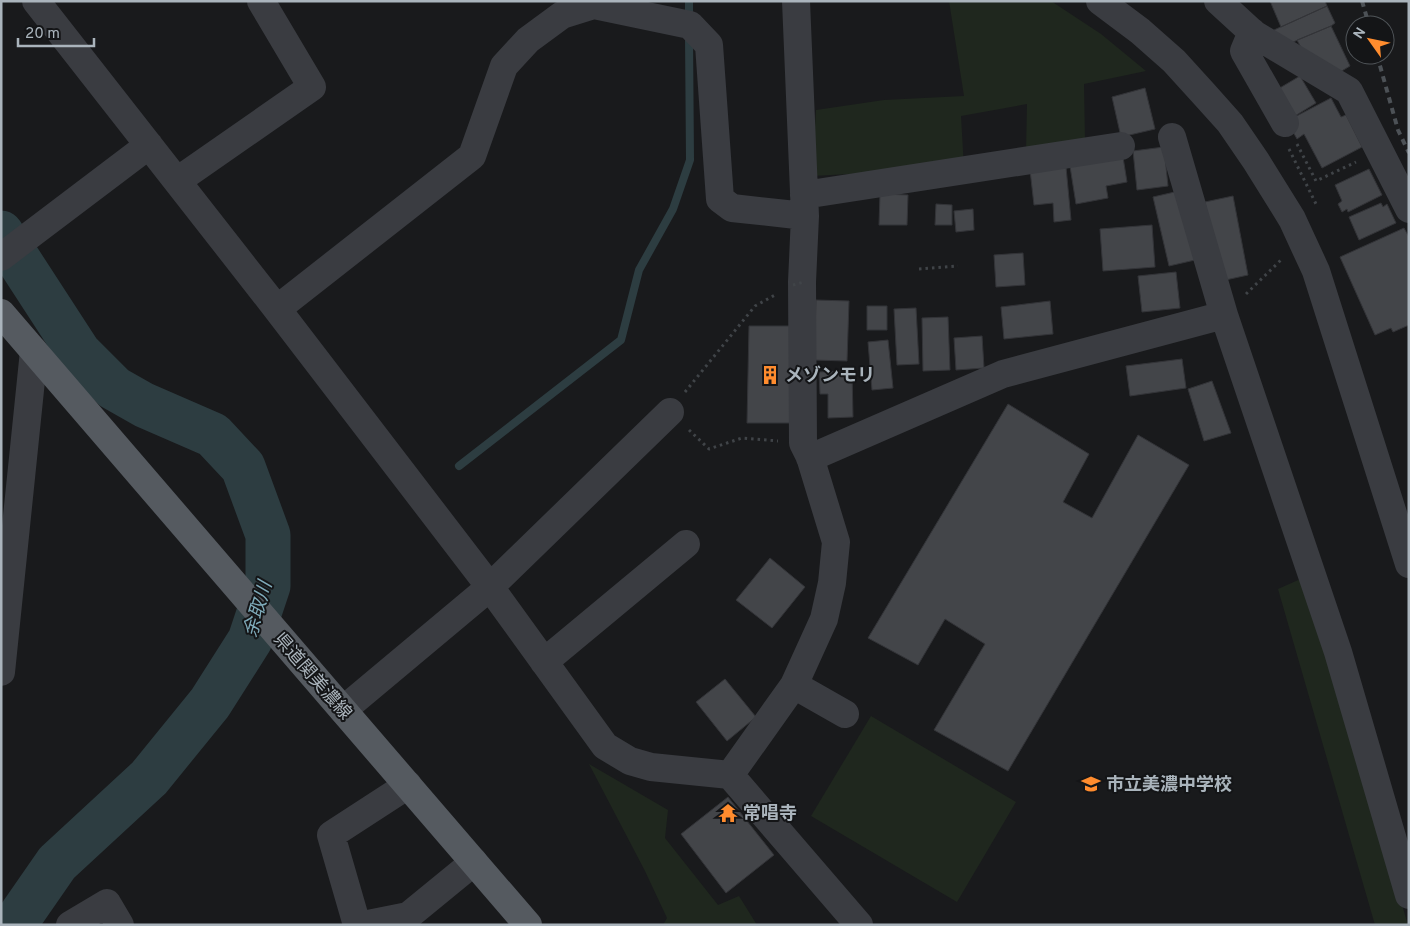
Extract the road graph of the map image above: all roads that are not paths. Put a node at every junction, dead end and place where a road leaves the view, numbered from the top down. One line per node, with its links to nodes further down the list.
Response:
1 (36, 1): 9 (street)
2 (261, 1): 11 (street)
3 (796, 1): 12 (street)
4 (1100, 1): 22 (street)
5 (1218, 1): 6 (street)
6 (1252, 32): 7 (street); 13 (street)
7 (1286, 123)
8 (1172, 137): 17 (street)
9 (149, 145): 11 (street); 14 (street)
10 (1121, 146): 12 (street)
11 (177, 181): 15 (street)
12 (805, 205): 15 (street); 20 (street)
13 (1409, 209)
14 (10, 251)
15 (277, 309): 23 (street)
16 (1, 313): 18 (main road, 県道関美濃線)
17 (1224, 315): 20 (street); 32 (street)
18 (34, 351): 25 (street); 27 (main road, 県道関美濃線)
19 (670, 412): 23 (street)
20 (814, 450): 26 (street)
21 (686, 544): 24 (street)
22 (1409, 564)
23 (490, 588): 24 (street); 27 (street)
24 (544, 662): 29 (street)
25 (1, 672)
26 (794, 685): 28 (street); 29 (street)
27 (343, 710): 30 (main road, 県道関美濃線)
28 (845, 714)
29 (730, 775): 38 (street)
30 (408, 785): 31 (main road, 県道関美濃線); 35 (street)
31 (474, 862): 36 (street); 37 (main road, 県道関美濃線)
32 (1409, 895)
33 (70, 925): 34 (street)
34 (120, 925)
35 (358, 925)
36 (363, 925)
37 (528, 925)
38 (859, 925)

